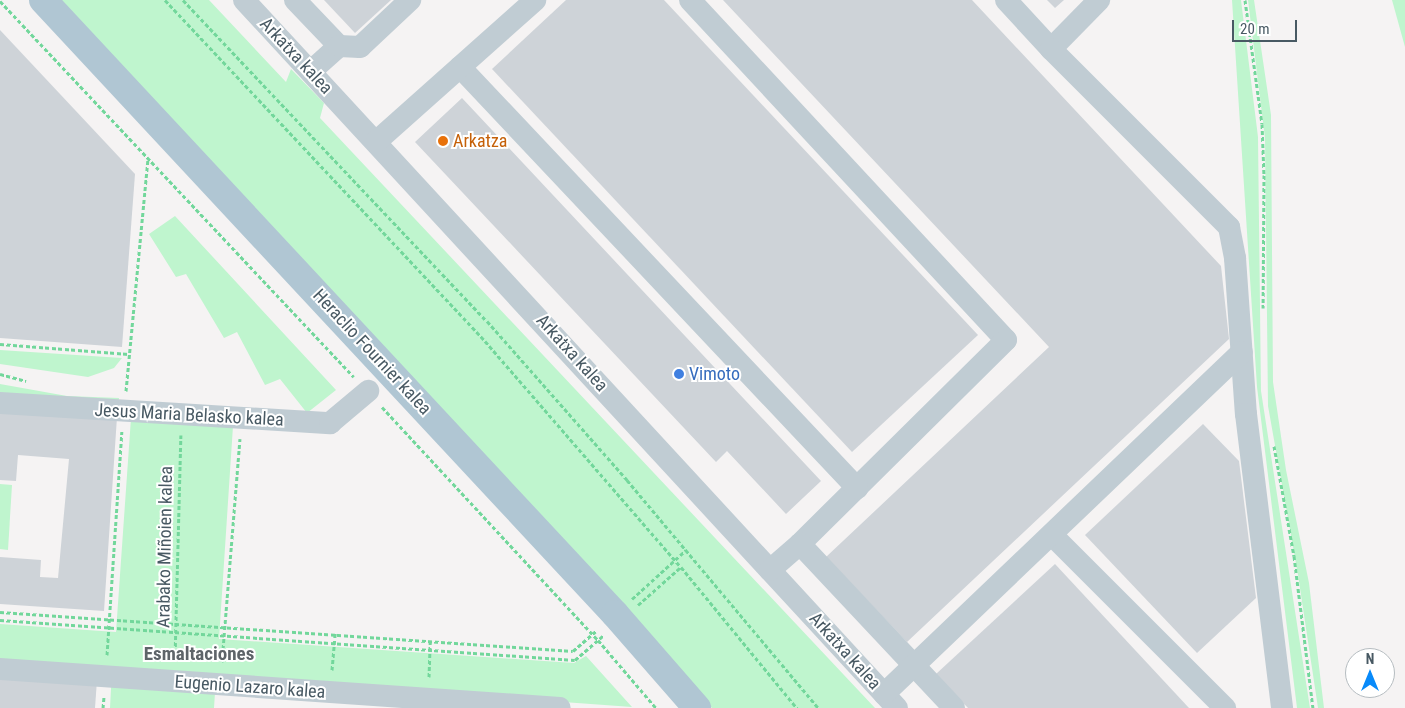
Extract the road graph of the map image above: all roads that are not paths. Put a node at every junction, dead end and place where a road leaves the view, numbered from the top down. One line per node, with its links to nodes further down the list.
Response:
1 (42, 0): 25 (main road, Heraclio Fournier kalea)
2 (244, 0): 12 (street, Arkatxa kalea)
3 (295, 0): 9 (street)
4 (410, 0): 9 (street)
5 (535, 0): 11 (street)
6 (690, 0): 17 (street)
7 (1006, 0): 10 (street)
8 (1099, 0): 10 (street)
9 (339, 46): 12 (street)
10 (1051, 49): 14 (street)
11 (460, 67): 13 (street); 17 (street)
12 (311, 72): 13 (street, Arkatxa kalea)
13 (377, 141): 20 (street, Arkatxa kalea)
14 (1242, 352): 18 (street); 28 (street)
15 (368, 392): 16 (street, Jesus Maria Belasko kalea)
16 (0, 403)
17 (857, 488): 19 (street)
18 (1052, 535): 21 (street); 27 (street)
19 (800, 544): 20 (street); 21 (street)
20 (770, 570): 23 (street, Arkatxa kalea)
21 (915, 666): 23 (street); 26 (street)
22 (0, 669): 24 (street, Eugenio Lazaro kalea)
23 (890, 701)
24 (560, 708)
25 (697, 708)
26 (954, 708)
27 (1226, 708)
28 (1282, 708)

